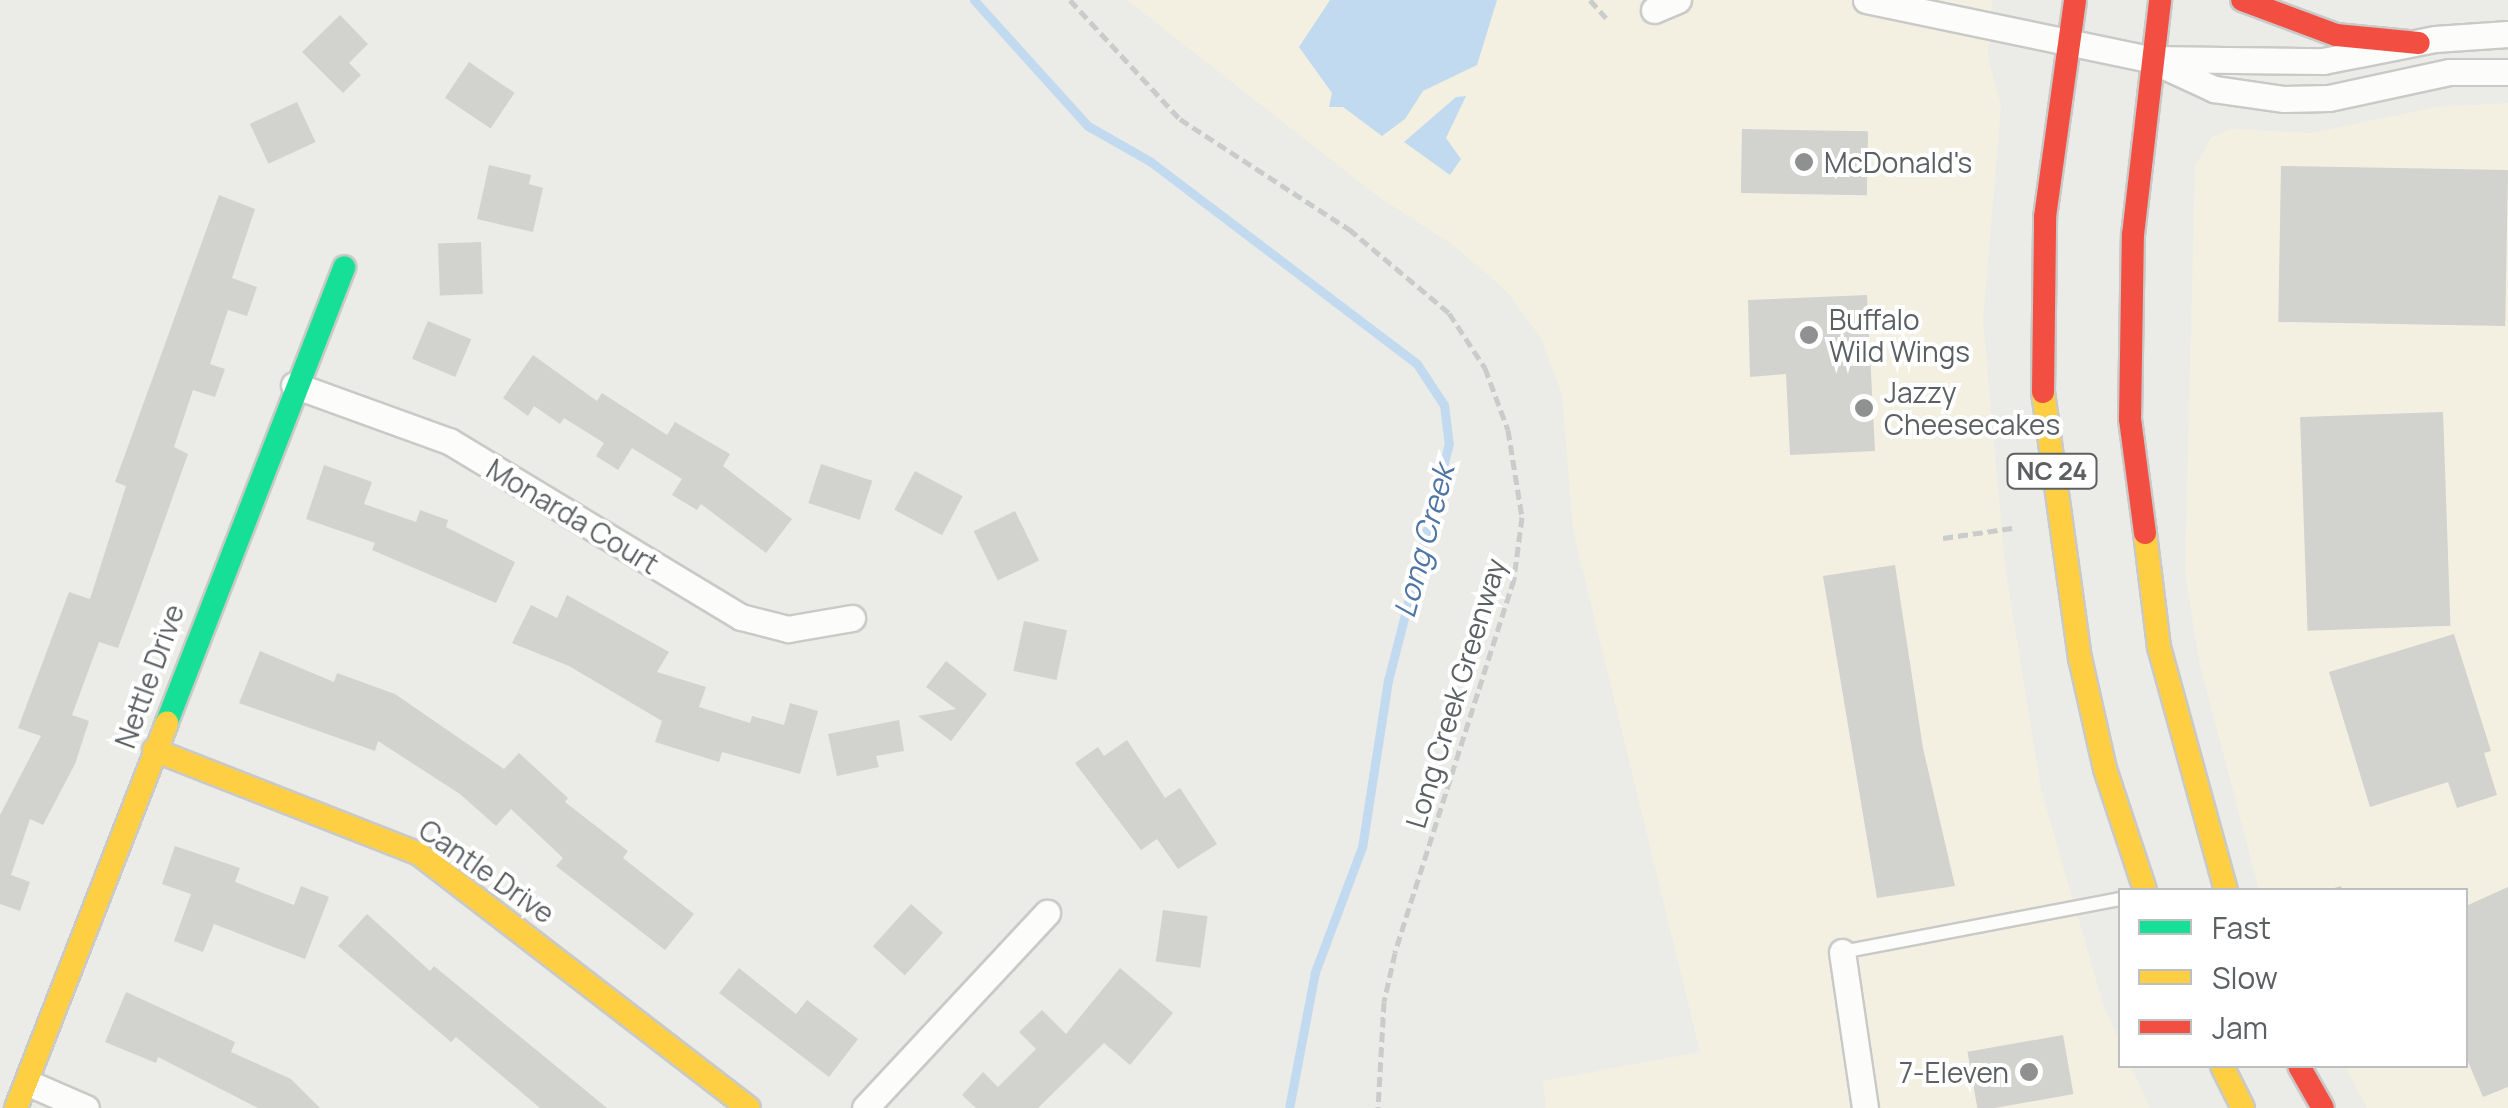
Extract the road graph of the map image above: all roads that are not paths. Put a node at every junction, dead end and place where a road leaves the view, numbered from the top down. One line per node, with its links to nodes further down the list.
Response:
1 (1678, 0): 6 (street)
2 (1866, 0): 9 (street)
3 (2075, 0): 9 (main road, NC 24)
4 (2160, 0): 10 (main road, NC 24)
5 (2242, 0): 8 (main road)
6 (1654, 10)
7 (2508, 34): 8 (street)
8 (2419, 42): 10 (street)
9 (2068, 43): 10 (street); 16 (main road, NC 24)
10 (2150, 60): 11 (street); 17 (main road, NC 24)
11 (2508, 72)
12 (344, 268): 13 (main road, Nettle Drive)
13 (294, 385): 14 (street, Monarda Court); 15 (main road, Nettle Drive)
14 (852, 618)
15 (154, 750): 23 (main road, Nettle Drive); 26 (main road, Cantle Drive)
16 (2145, 888)
17 (2225, 888)
18 (2118, 899): 20 (lane)
19 (1046, 913): 27 (street)
20 (1842, 952): 28 (street)
21 (2223, 1068): 29 (main road)
22 (2300, 1068): 30 (main road)
23 (28, 1083): 24 (main road, Nettle Drive); 25 (street)
24 (16, 1108)
25 (86, 1108)
26 (749, 1108)
27 (865, 1108)
28 (1865, 1108)
29 (2242, 1108)
30 (2322, 1108)

